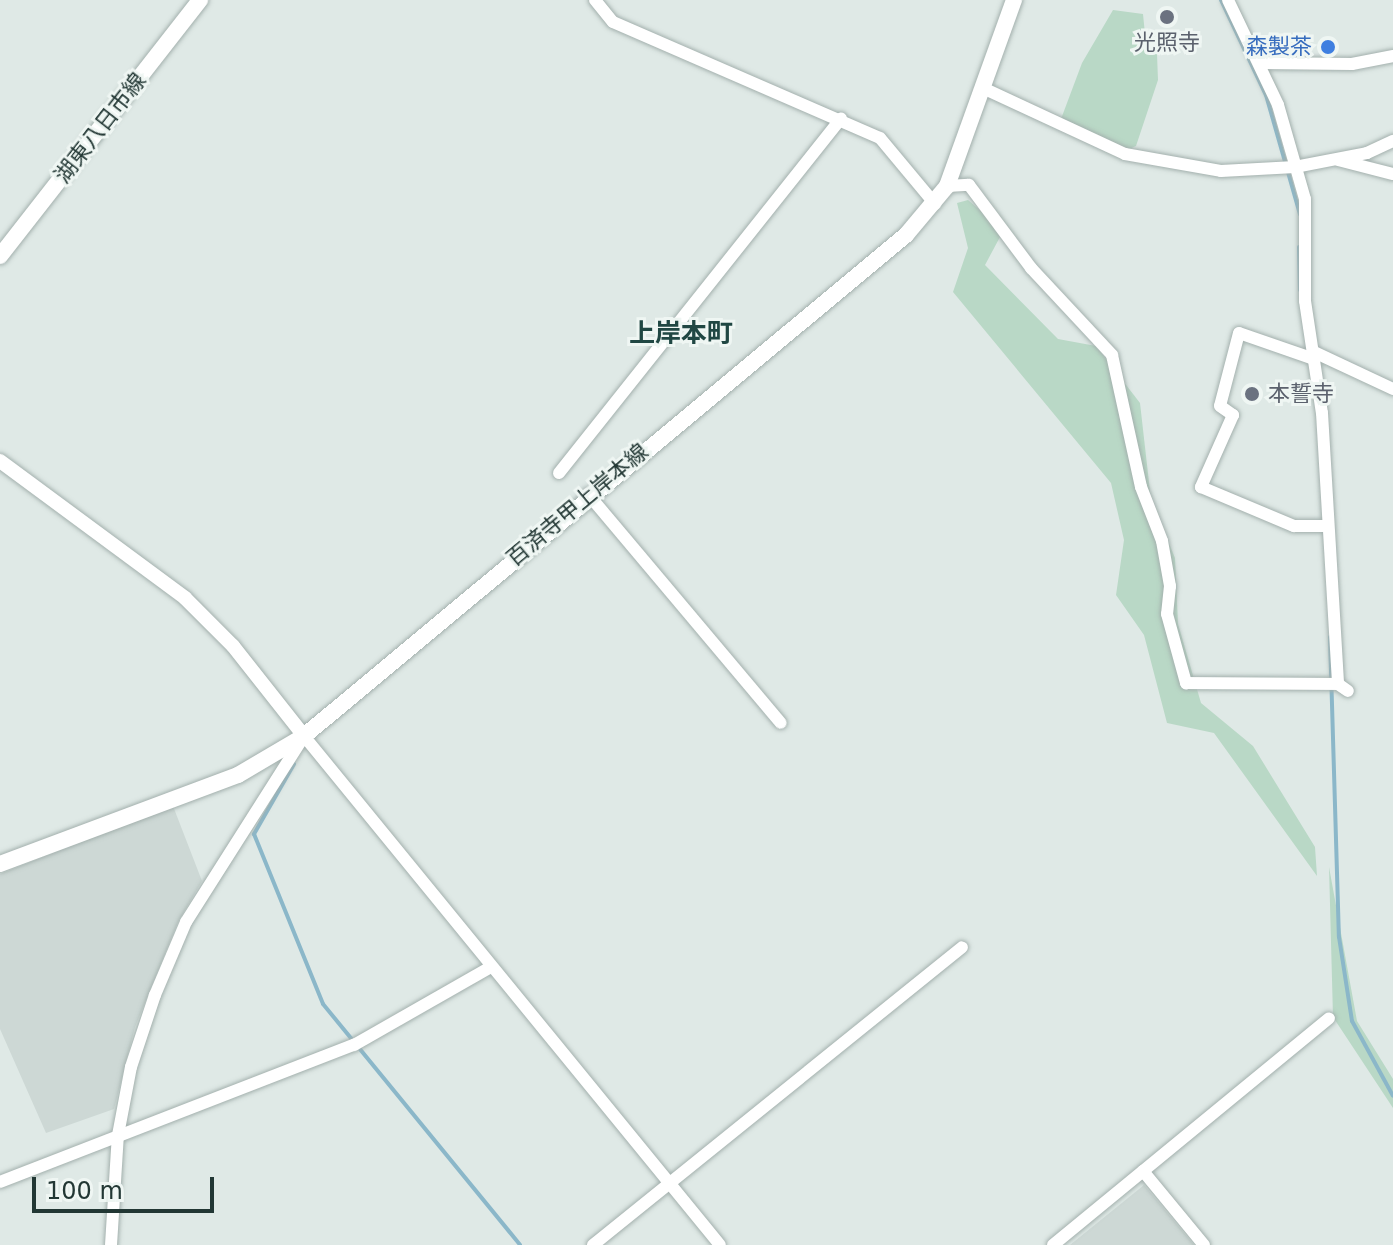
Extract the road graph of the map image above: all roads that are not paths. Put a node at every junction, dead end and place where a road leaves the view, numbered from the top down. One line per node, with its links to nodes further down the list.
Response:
1 (200, 0): 15 (main road, 湖東八日市線)
2 (595, 0): 8 (street)
3 (1014, 0): 7 (main road, 百済寺甲上岸本線)
4 (1228, 0): 6 (street)
5 (1393, 56): 6 (street)
6 (1261, 63): 11 (street)
7 (985, 89): 11 (street); 13 (main road, 百済寺甲上岸本線)
8 (841, 119): 14 (street); 19 (street)
9 (1393, 141): 10 (street)
10 (1335, 159): 11 (street); 12 (street)
11 (1295, 167): 16 (street)
12 (1393, 174)
13 (947, 186): 14 (main road, 百済寺甲上岸本線); 21 (street)
14 (935, 204): 20 (main road, 百済寺甲上岸本線)
15 (0, 256)
16 (1314, 356): 17 (street); 21 (street); 21 (street)
17 (1393, 389)
18 (0, 461): 23 (street)
19 (559, 473)
20 (588, 494): 22 (street); 23 (main road, 百済寺甲上岸本線)
21 (1328, 526)
22 (781, 723)
23 (304, 736): 24 (main road, 百済寺甲上岸本線); 26 (street); 28 (street)
24 (0, 864)
25 (962, 947): 31 (street)
26 (489, 968): 28 (street); 31 (street)
27 (1329, 1018): 29 (street)
28 (118, 1135): 30 (street); 32 (street)
29 (1143, 1171): 35 (street); 36 (street)
30 (0, 1182)
31 (666, 1186): 33 (street); 34 (street)
32 (111, 1245)
33 (593, 1245)
34 (720, 1245)
35 (1053, 1245)
36 (1204, 1245)

